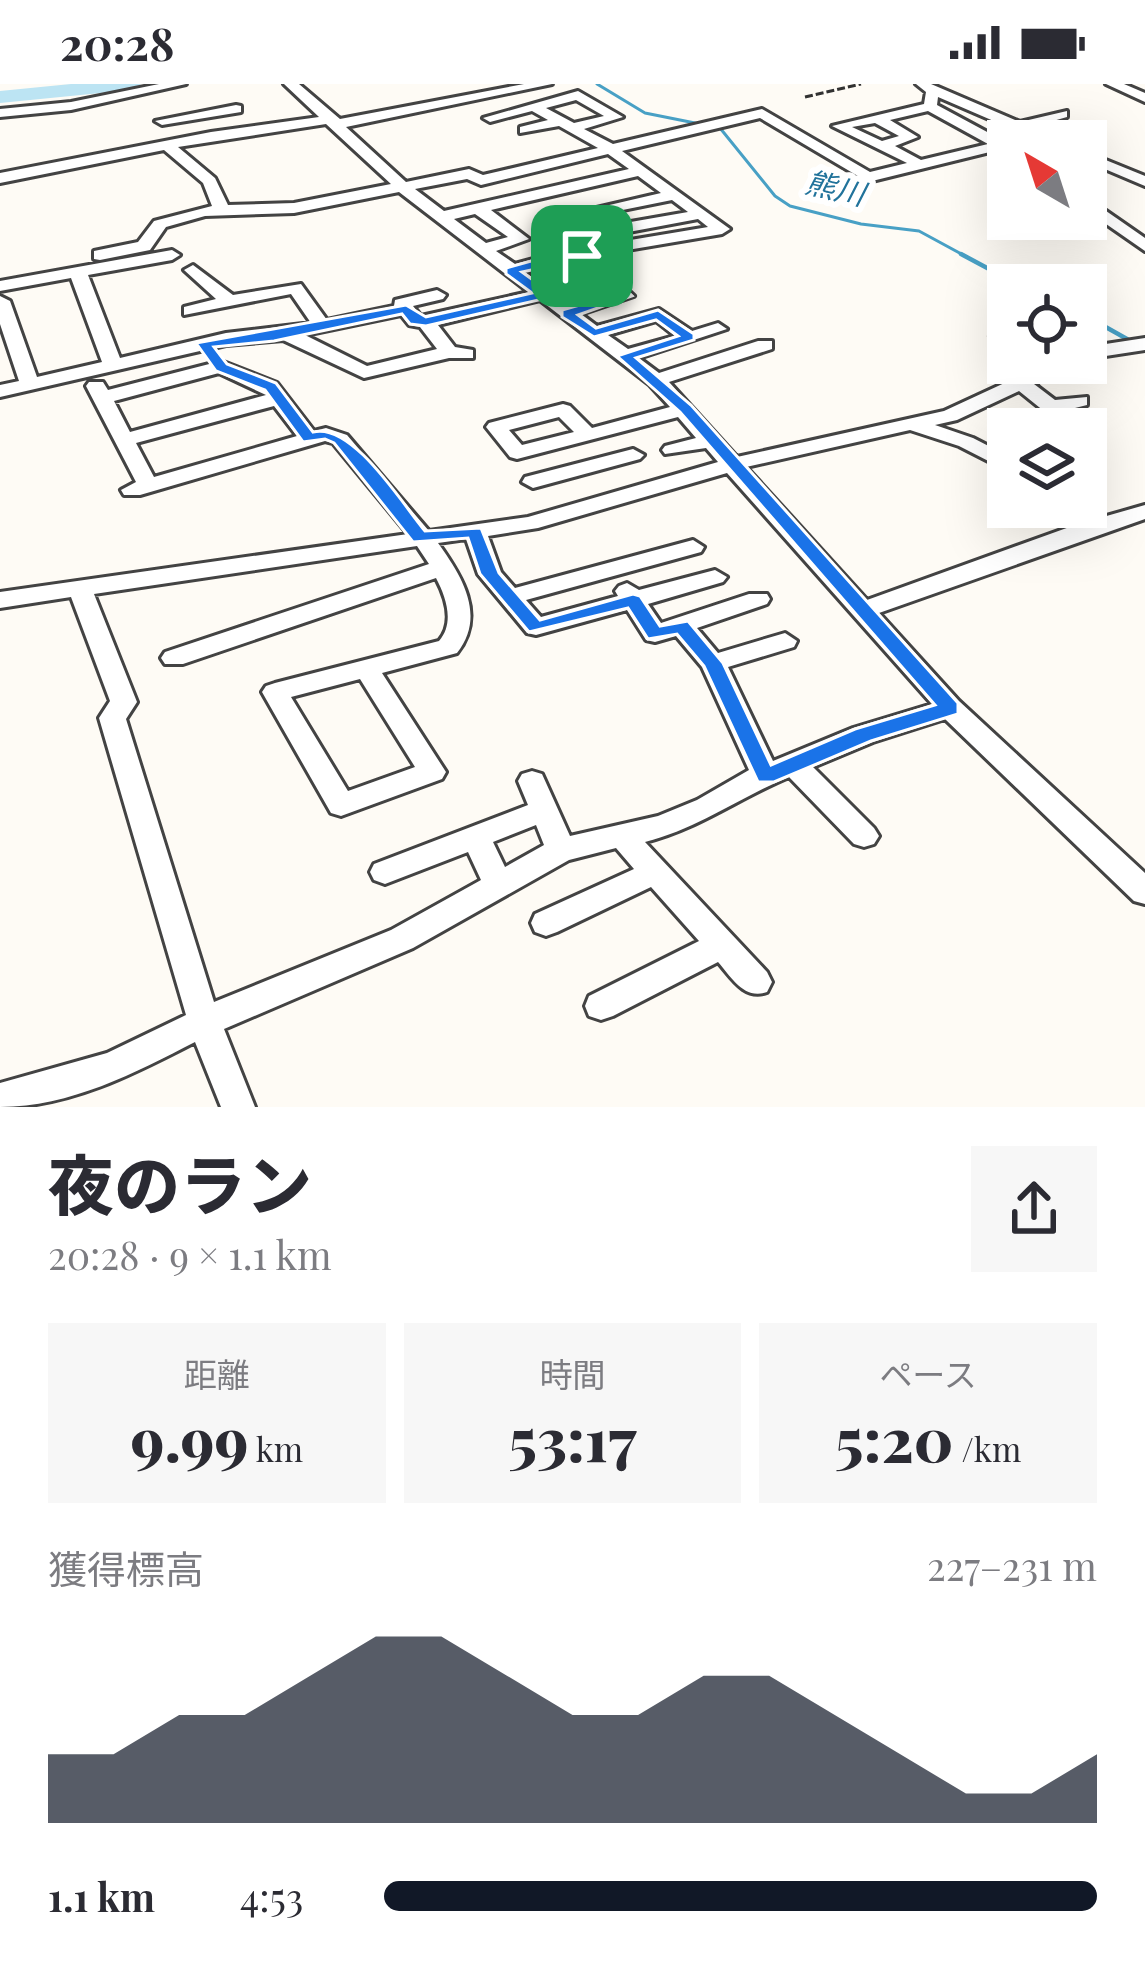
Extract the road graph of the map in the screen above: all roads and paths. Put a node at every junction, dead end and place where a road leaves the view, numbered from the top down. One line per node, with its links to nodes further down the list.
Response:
1 (179, 84): 13 (street)
2 (291, 84): 19 (street)
3 (545, 84): 19 (street)
4 (861, 84): 8 (path)
5 (1113, 84): 9 (street)
6 (968, 85): 7 (street)
7 (932, 94): 12 (street); 21 (street); 22 (street)
8 (806, 97)
9 (1145, 98)
10 (536, 108): 16 (street); 20 (street); 20 (street)
11 (236, 109): 15 (street)
12 (878, 109): 26 (street); 26 (street)
13 (0, 113)
14 (1062, 114): 17 (street)
15 (191, 116): 18 (street); 24 (street)
16 (490, 118)
17 (1050, 120)
18 (162, 122)
19 (335, 122): 24 (street); 34 (street)
20 (565, 125): 23 (street); 28 (street)
21 (987, 127)
22 (987, 127)
23 (525, 130)
24 (211, 136): 25 (street)
25 (167, 145): 32 (street); 37 (street)
26 (884, 145): 29 (street)
27 (987, 147): 28 (street)
28 (609, 148): 31 (street); 34 (street)
29 (914, 161)
30 (1107, 165): 33 (street)
31 (641, 171): 35 (street); 36 (street)
32 (0, 178)
33 (1145, 181)
34 (405, 189): 37 (street); 41 (street)
35 (563, 189): 38 (street); 39 (street)
36 (674, 195): 39 (street); 40 (street)
37 (221, 208): 47 (street)
38 (479, 208): 41 (street); 46 (street)
39 (583, 213): 43 (street)
40 (701, 214): 43 (street); 45 (street)
41 (440, 217): 46 (street)
42 (1107, 218): 44 (street)
43 (602, 232): 45 (street)
44 (1145, 246)
45 (619, 248): 49 (street)
46 (483, 249): 51 (street)
47 (100, 255)
48 (172, 255): 50 (street)
49 (582, 256): 51 (street); 60 (street)
50 (77, 271): 53 (street); 73 (street)
51 (511, 271): 54 (street)
52 (193, 279): 57 (street)
53 (0, 286)
54 (543, 294): 60 (street); 61 (street)
55 (437, 296): 58 (street)
56 (0, 300): 67 (street)
57 (222, 303): 59 (street); 62 (street)
58 (406, 309): 61 (street); 62 (street)
59 (190, 311)
60 (567, 314): 64 (street)
61 (426, 322): 65 (street)
62 (324, 328): 65 (street)
63 (718, 328): 66 (street)
64 (594, 333): 66 (street); 72 (street)
65 (286, 334): 68 (street)
66 (689, 337): 72 (street)
67 (6, 338): 77 (street)
68 (203, 343): 73 (street); 74 (street)
69 (765, 344): 76 (street)
70 (1138, 344): 71 (street)
71 (1107, 349)
72 (625, 356): 76 (street)
73 (113, 365): 75 (street)
74 (221, 368): 80 (street); 81 (street)
75 (88, 371): 77 (street); 80 (street)
76 (656, 380): 83 (street)
77 (30, 384): 79 (street)
78 (1022, 384): 82 (street); 84 (street)
79 (0, 391)
80 (102, 398): 87 (street)
81 (279, 398): 86 (street); 87 (street)
82 (1080, 401)
83 (686, 409): 85 (street); 88 (street)
84 (910, 424): 92 (street); 93 (street)
85 (588, 435): 89 (street); 89 (street)
86 (309, 438): 87 (street); 101 (street)
87 (124, 440)
88 (713, 440): 90 (street); 93 (street)
89 (552, 444): 94 (street)
90 (671, 450)
91 (633, 454): 94 (street)
92 (987, 454)
93 (733, 464): 96 (street); 111 (street)
94 (576, 470): 95 (street); 96 (street)
95 (533, 482)
96 (605, 502): 100 (street)
97 (1145, 512): 98 (street)
98 (1107, 523)
99 (1089, 528): 111 (street)
100 (475, 532): 101 (street); 107 (street)
101 (420, 538): 103 (street); 106 (street)
102 (693, 548): 104 (street)
103 (445, 567): 114 (street); 116 (street)
104 (613, 570): 107 (street); 110 (street)
105 (715, 577): 110 (street)
106 (80, 589): 109 (street); 133 (street)
107 (512, 596): 110 (street)
108 (758, 599): 112 (street)
109 (0, 600)
110 (633, 601): 112 (street)
111 (861, 611): 117 (street)
112 (681, 626): 115 (street)
113 (785, 641): 115 (street)
114 (174, 658)
115 (713, 663): 118 (street)
116 (366, 668): 116 (street)
117 (950, 708): 118 (street); 128 (street)
118 (780, 771): 122 (street); 123 (street)
119 (532, 781): 120 (street)
120 (544, 810): 121 (street); 124 (street)
121 (475, 835): 125 (street); 127 (street)
122 (622, 835): 124 (street); 126 (street)
123 (864, 836)
124 (561, 850): 127 (street)
125 (385, 872)
126 (655, 872): 129 (street); 130 (street)
127 (498, 884): 133 (street)
128 (1145, 892)
129 (546, 923)
130 (722, 945): 131 (street); 132 (street)
131 (756, 982)
132 (601, 1006)
133 (201, 1023): 134 (street); 135 (street)
134 (0, 1099)
135 (238, 1107)

